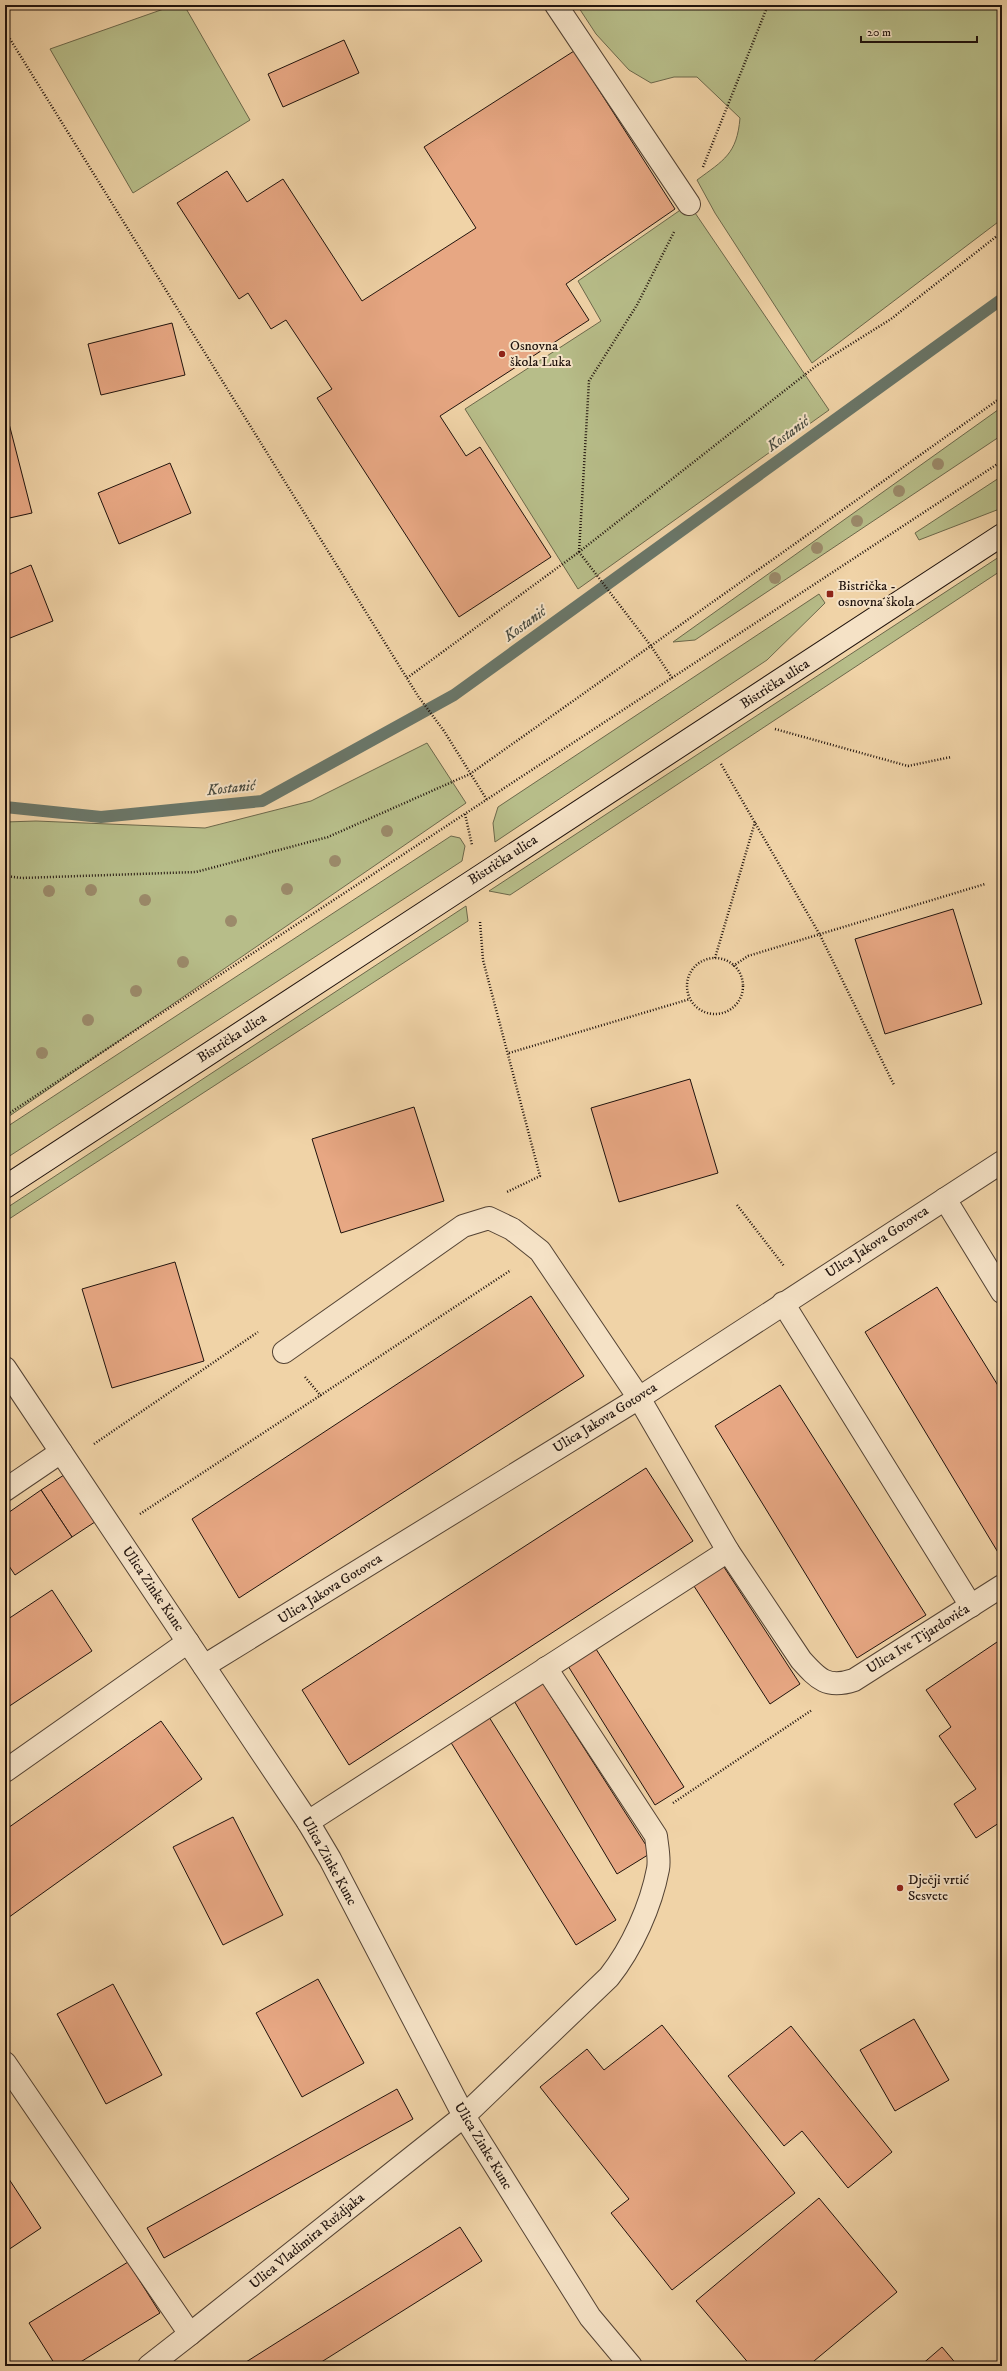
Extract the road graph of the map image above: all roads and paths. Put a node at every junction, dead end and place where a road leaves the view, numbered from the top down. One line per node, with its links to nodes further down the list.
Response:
1 (556, 5): 4 (street)
2 (768, 5): 4 (path)
3 (5, 31): 11 (path)
4 (689, 204): 9 (path)
5 (1002, 232): 9 (path)
6 (1002, 398): 10 (path)
7 (1002, 461): 12 (path)
8 (1002, 535): 32 (street, Bistrička ulica)
9 (579, 552): 10 (path); 11 (path)
10 (651, 646): 12 (path); 16 (path)
11 (407, 678): 16 (path)
12 (672, 678): 17 (path)
13 (775, 729): 14 (path)
14 (951, 757)
15 (721, 764): 19 (path)
16 (470, 774): 17 (path); 21 (path)
17 (487, 800): 18 (path)
18 (465, 814): 20 (path); 30 (path)
19 (755, 821): 24 (path); 25 (path)
20 (472, 845)
21 (5, 876)
22 (985, 884): 24 (path)
23 (480, 922): 28 (path)
24 (820, 935): 26 (path); 29 (path)
25 (715, 958): 26 (path); 27 (path)
26 (733, 966): 27 (path)
27 (690, 998): 28 (path)
28 (509, 1054): 33 (path)
29 (894, 1085)
30 (5, 1116)
31 (1002, 1162): 34 (street, Ulica Jakova Gotovca)
32 (5, 1187)
33 (502, 1194)
34 (945, 1199): 38 (street); 39 (street, Ulica Jakova Gotovca)
35 (737, 1205): 37 (path)
36 (540, 1251): 41 (street); 43 (street); 46 (path)
37 (779, 1260)
38 (1002, 1292)
39 (783, 1303): 43 (street, Ulica Jakova Gotovca); 49 (street)
40 (262, 1329): 44 (path)
41 (284, 1352)
42 (5, 1368): 44 (street, Ulica Zinke Kunc)
43 (639, 1398): 47 (street); 51 (street, Ulica Jakova Gotovca)
44 (64, 1457): 45 (street); 46 (street, Ulica Zinke Kunc)
45 (5, 1490)
46 (114, 1531): 50 (street, Ulica Zinke Kunc)
47 (728, 1550): 52 (street); 53 (street)
48 (1002, 1586): 49 (street, Ulica Ive Tijardovića)
49 (971, 1606): 53 (street, Ulica Ive Tijardovića)
50 (188, 1642): 51 (street, Ulica Zinke Kunc); 54 (street)
51 (204, 1666): 56 (street, Ulica Zinke Kunc)
52 (546, 1668): 55 (street, Ulica Vladimira Ruždjaka); 56 (street)
53 (832, 1684): 55 (path)
54 (5, 1771)
55 (646, 1821): 58 (street, Ulica Vladimira Ruždjaka)
56 (308, 1822): 58 (street, Ulica Zinke Kunc)
57 (5, 2063): 59 (street)
58 (464, 2116): 59 (street, Ulica Vladimira Ruždjaka); 61 (street, Ulica Zinke Kunc)
59 (190, 2334): 60 (street, Ulica Vladimira Ruždjaka)
60 (148, 2366)
61 (631, 2366)

